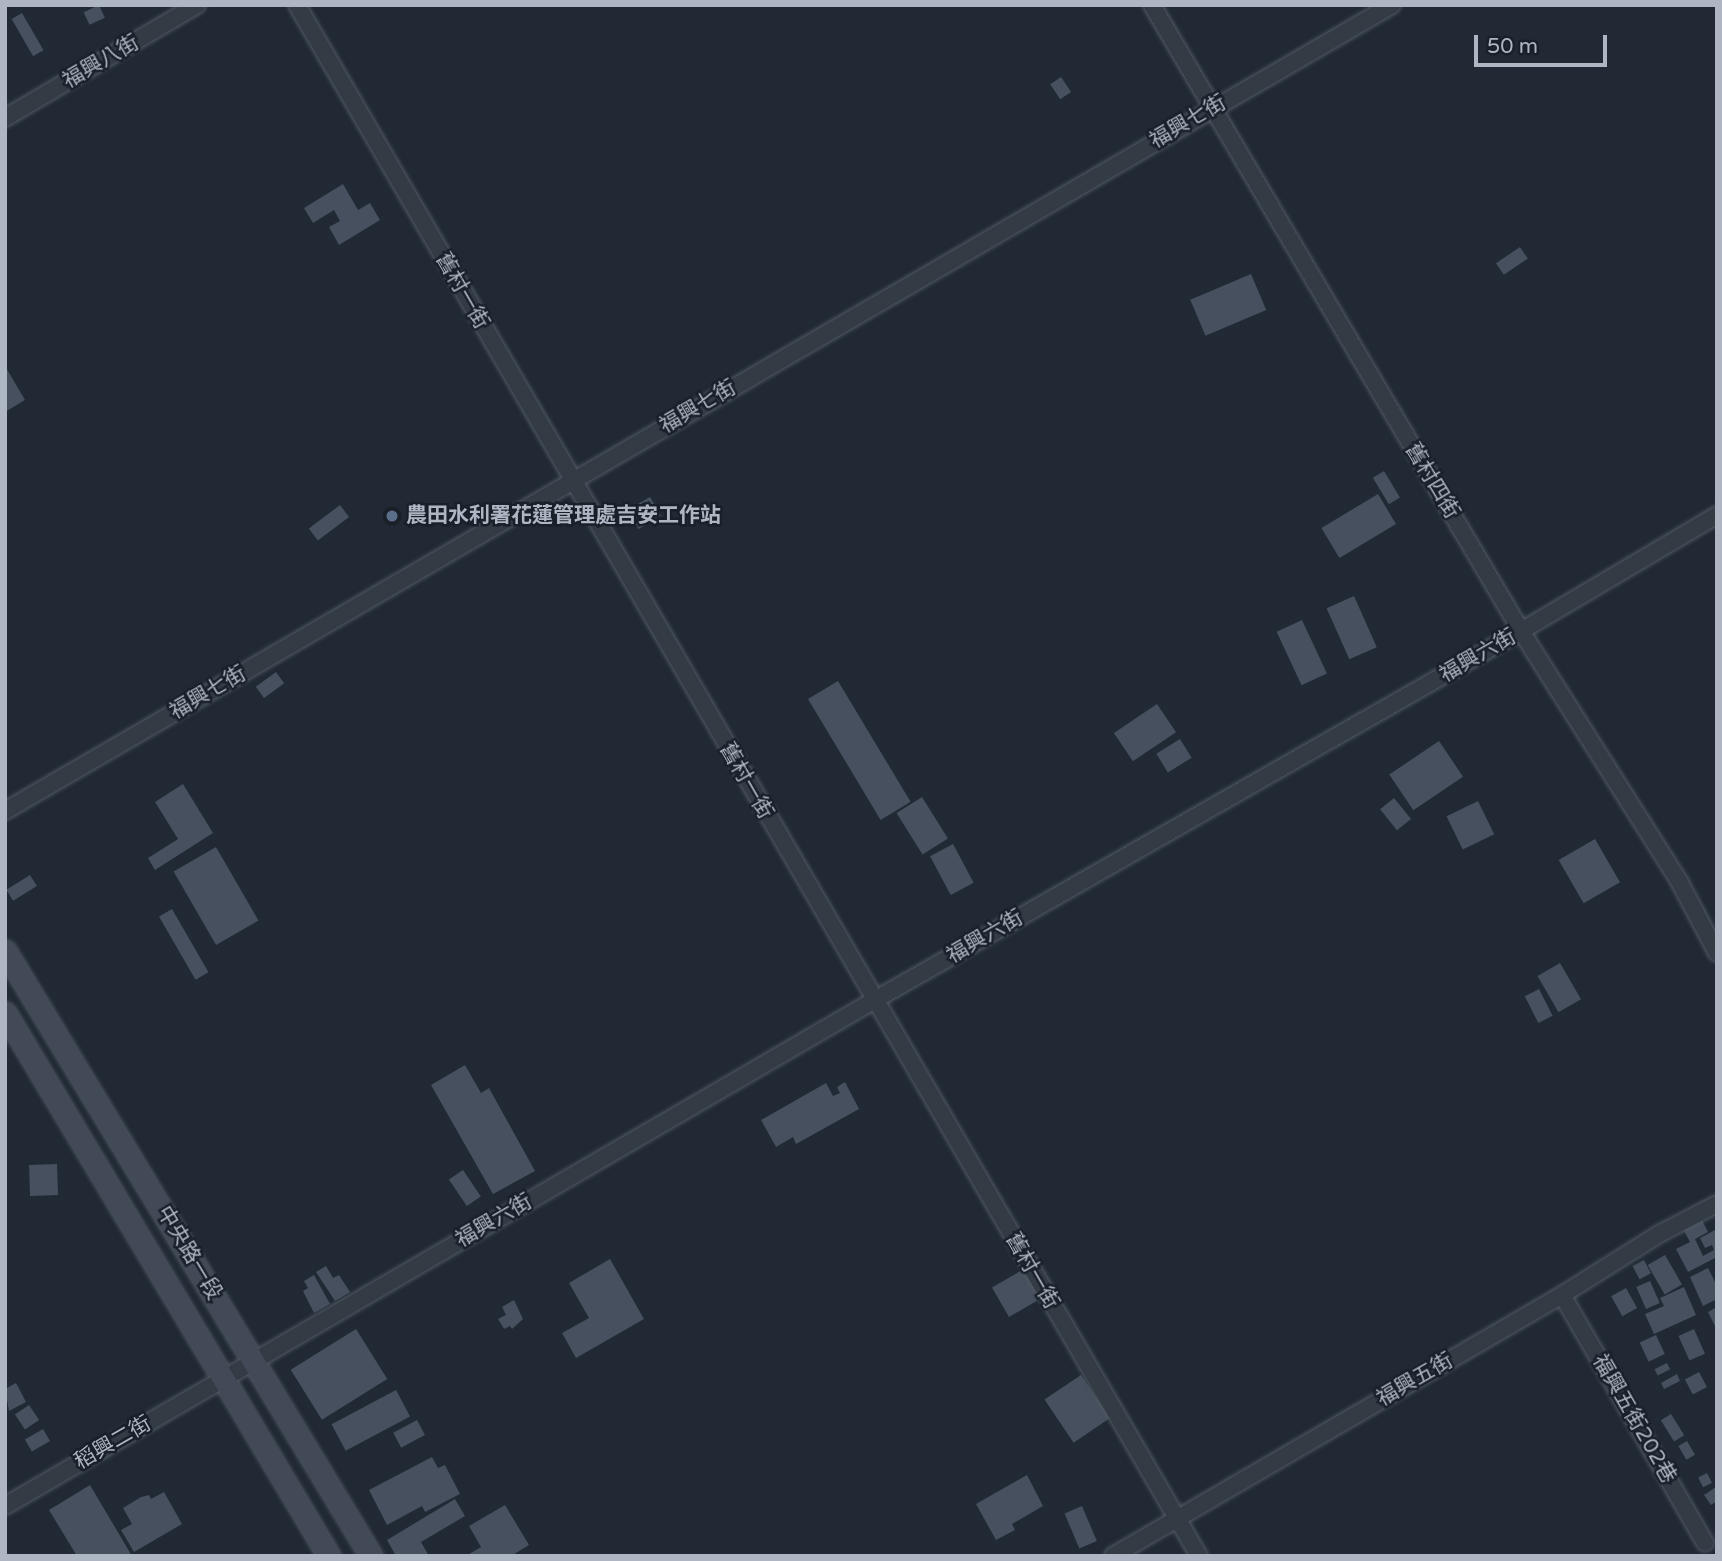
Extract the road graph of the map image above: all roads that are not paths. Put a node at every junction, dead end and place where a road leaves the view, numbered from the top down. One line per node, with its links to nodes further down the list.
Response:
1 (197, 5): 6 (street, 福興八街)
2 (297, 5): 7 (street, 舊村一街)
3 (1152, 5): 5 (street, 舊村四街)
4 (1392, 5): 5 (street, 福興七街)
5 (1211, 109): 7 (street, 福興七街); 9 (street, 舊村四街)
6 (5, 118)
7 (572, 481): 10 (street, 福興七街); 13 (street, 舊村一街)
8 (1717, 515): 9 (street, 福興六街)
9 (1521, 631): 12 (street, 舊村四街); 13 (street, 福興六街)
10 (5, 811)
11 (5, 951): 17 (street, 中央路一段)
12 (1717, 953)
13 (873, 1001): 17 (street, 福興六街); 20 (street, 舊村一街)
14 (5, 1013): 18 (street, 中央路一段)
15 (1717, 1204): 16 (street, 福興五街)
16 (1562, 1295): 20 (street, 福興五街); 21 (street, 福興五街202巷)
17 (254, 1360): 18 (street, 福興六街); 23 (street, 中央路一段)
18 (221, 1380): 19 (street, 稻興二街); 22 (street, 中央路一段)
19 (5, 1506)
20 (1177, 1519): 24 (street, 福興五街); 25 (street, 舊村一街)
21 (1705, 1543)
22 (329, 1556)
23 (371, 1556)
24 (1113, 1556)
25 (1199, 1556)

